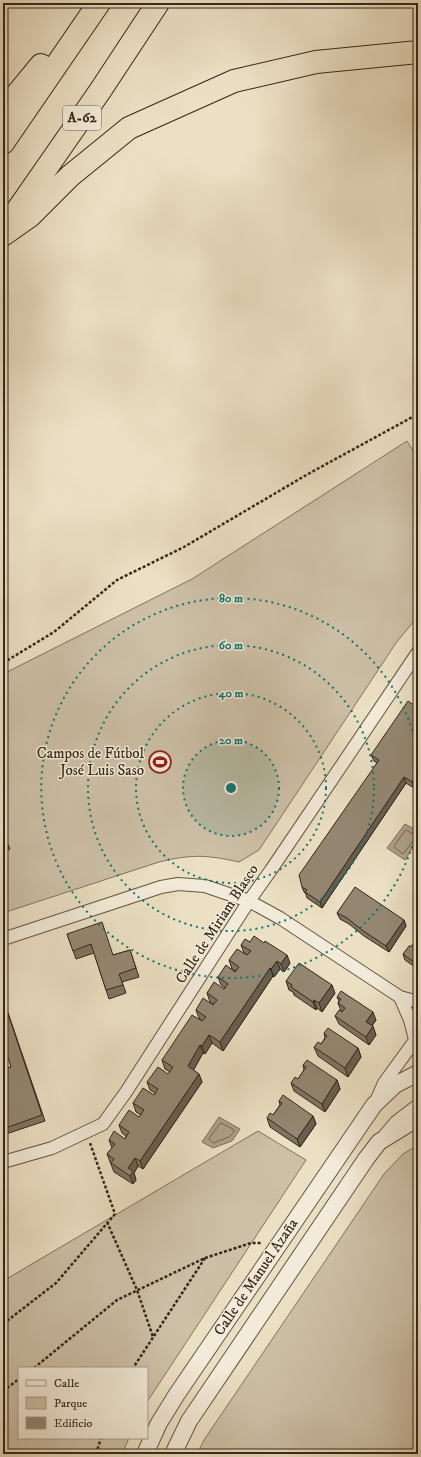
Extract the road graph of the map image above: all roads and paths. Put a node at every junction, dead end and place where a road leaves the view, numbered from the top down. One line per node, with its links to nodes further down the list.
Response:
1 (93, 3): 5 (highway)
2 (99, 3): 6 (highway)
3 (158, 3): 7 (highway, A-62)
4 (418, 52): 8 (highway)
5 (3, 110)
6 (3, 143)
7 (3, 232)
8 (3, 235)
9 (418, 414): 11 (path)
10 (418, 652): 12 (street, Calle de Miriam Blasco)
11 (3, 663)
12 (249, 901): 13 (street); 14 (street); 21 (street, Calle de Miriam Blasco)
13 (3, 940)
14 (400, 997): 15 (street); 16 (street)
15 (418, 1002)
16 (417, 1041): 18 (street, Calle de Manuel Azaña)
17 (418, 1073): 18 (street, Calle de Manuel Azaña)
18 (374, 1105): 36 (street, Calle de Manuel Azaña)
19 (418, 1105): 22 (street, Calle de Manuel Azaña)
20 (418, 1118): 22 (street, Calle de Manuel Azaña)
21 (86, 1132): 23 (street, Calle de Miriam Blasco); 24 (path)
22 (379, 1142): 37 (street, Calle de Manuel Azaña)
23 (3, 1162)
24 (107, 1222): 27 (path); 28 (path)
25 (251, 1243): 26 (path)
26 (205, 1258): 27 (path); 29 (path)
27 (138, 1290): 29 (path); 30 (path)
28 (3, 1324)
29 (154, 1337): 31 (path)
30 (35, 1367)
31 (134, 1367)
32 (18, 1380): 33 (path)
33 (3, 1391)
34 (101, 1439): 35 (path)
35 (96, 1454)
36 (145, 1454)
37 (173, 1454)

